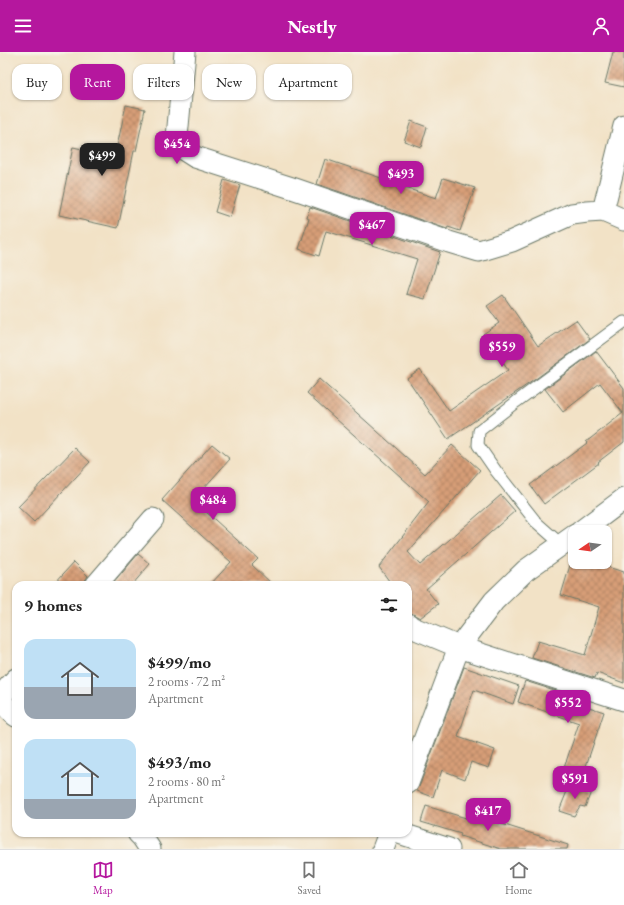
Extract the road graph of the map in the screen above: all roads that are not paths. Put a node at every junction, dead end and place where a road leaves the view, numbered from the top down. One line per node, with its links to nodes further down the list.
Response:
1 (185, 52): 3 (street)
2 (624, 126): 3 (street)
3 (603, 211): 4 (street)
4 (624, 220)
5 (624, 322): 9 (lane)
6 (624, 499): 8 (street)
7 (153, 519): 10 (street)
8 (589, 525)
9 (568, 540): 12 (street)
10 (99, 581)
11 (412, 627): 12 (street)
12 (459, 647): 15 (street); 18 (street)
13 (12, 684): 14 (street)
14 (0, 697)
15 (624, 700)
16 (0, 701): 17 (street)
17 (12, 712)
18 (412, 772)
19 (388, 837): 21 (street)
20 (412, 837): 22 (street)
21 (383, 849)
22 (449, 849)

